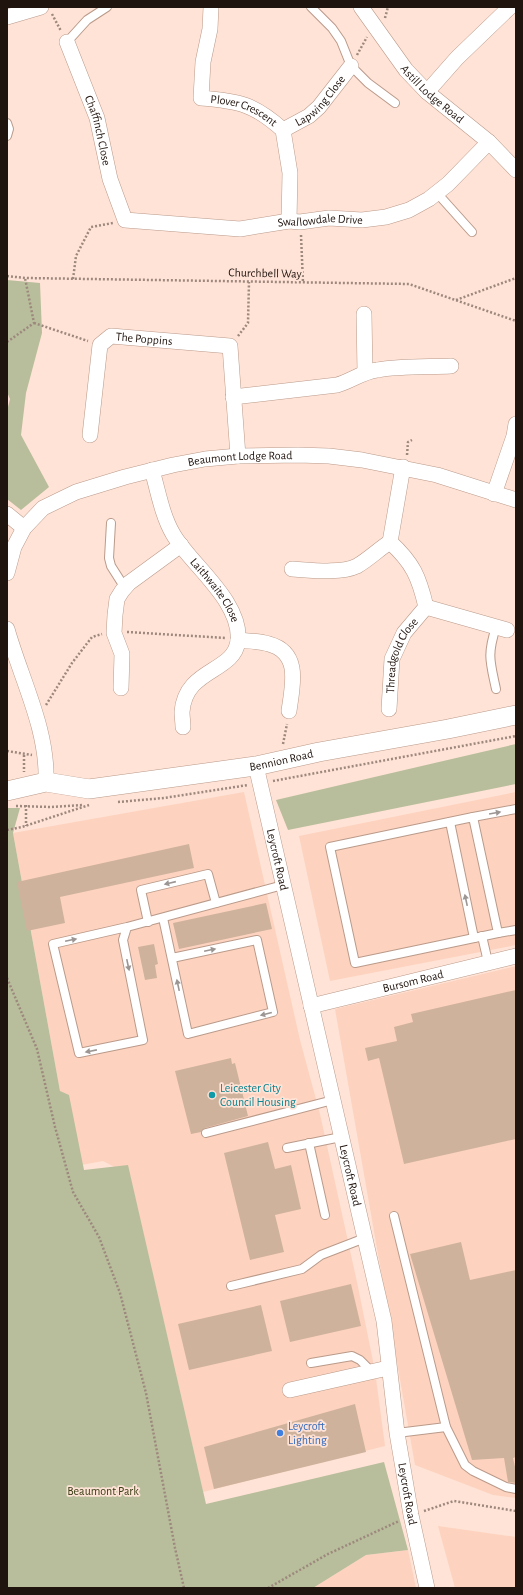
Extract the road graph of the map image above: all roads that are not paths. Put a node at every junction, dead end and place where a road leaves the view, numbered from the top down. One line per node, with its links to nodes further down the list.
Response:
1 (107, 7): 10 (lane)
2 (211, 7): 15 (street, Plover Crescent)
3 (311, 7): 11 (lane)
4 (361, 7): 12 (street, Astill Lodge Road)
5 (510, 7): 12 (street)
6 (513, 7): 8 (lane)
7 (46, 10): 9 (street)
8 (516, 12)
9 (7, 17)
10 (67, 42): 20 (street, Chaffinch Close)
11 (351, 66): 13 (lane); 15 (street, Lapwing Close)
12 (427, 92): 17 (street, Astill Lodge Road)
13 (394, 103)
14 (7, 123): 16 (lane)
15 (283, 130): 21 (street, Plover Crescent)
16 (7, 136)
17 (489, 142): 18 (street, Astill Lodge Road); 19 (street, Swallowdale Drive)
18 (516, 170)
19 (437, 193): 21 (street, Swallowdale Drive); 22 (lane)
20 (125, 220): 21 (street, Swallowdale Drive)
21 (294, 221)
22 (472, 232)
23 (364, 314): 25 (street)
24 (451, 366): 25 (street)
25 (365, 372): 26 (street)
26 (233, 397): 28 (street, The Poppins); 29 (street)
27 (516, 424): 32 (street)
28 (90, 435)
29 (238, 456): 30 (street, Beaumont Lodge Road); 31 (street, Beaumont Lodge Road)
30 (403, 467): 32 (street, Beaumont Lodge Road); 37 (street)
31 (152, 470): 36 (street, Beaumont Lodge Road); 38 (street, Laithwaite Close)
32 (494, 494): 33 (street, Beaumont Lodge Road)
33 (516, 500)
34 (7, 514): 36 (street)
35 (111, 523): 41 (lane)
36 (24, 528): 40 (street, Beaumont Lodge Road)
37 (390, 542): 39 (street); 42 (street, Threadgold Close)
38 (181, 545): 41 (street, Laithwaite Close); 45 (street, Laithwaite Close)
39 (292, 569)
40 (7, 573)
41 (125, 588): 47 (street, Laithwaite Close)
42 (426, 607): 44 (street, Threadgold Close); 49 (street, Threadgold Close)
43 (7, 629): 46 (street)
44 (502, 629): 48 (lane)
45 (238, 640): 50 (street, Laithwaite Close); 52 (street, Laithwaite Close)
46 (10, 652): 54 (street)
47 (121, 688)
48 (496, 689)
49 (389, 709)
50 (289, 711)
51 (516, 715): 53 (street, Bennion Road)
52 (183, 727)
53 (258, 774): 54 (street, Bennion Road); 59 (street, Leycroft Road)
54 (46, 782): 55 (street)
55 (10, 798)
56 (516, 809): 57 (lane, one-way to 56)
57 (473, 816): 58 (lane); 65 (lane)
58 (450, 822): 66 (lane, one-way to 58); 66 (lane)
59 (283, 885): 60 (lane); 70 (street, Leycroft Road)
60 (216, 903): 61 (lane); 62 (lane, one-way to 62)
61 (162, 918): 62 (lane); 68 (lane)
62 (148, 922): 63 (lane)
63 (127, 927): 63 (lane, one-way to 63)
64 (516, 930): 65 (lane)
65 (498, 934): 66 (lane)
66 (478, 937): 69 (lane)
67 (516, 956): 69 (street, Bursom Road)
68 (172, 958): 68 (lane, one-way to 68)
69 (488, 962): 70 (street, Bursom Road)
70 (311, 1006): 71 (street, Leycroft Road)
71 (333, 1100): 72 (lane); 73 (street, Leycroft Road)
72 (206, 1133)
73 (341, 1137): 74 (lane); 78 (street, Leycroft Road)
74 (309, 1143): 75 (lane); 76 (lane)
75 (287, 1148)
76 (326, 1215)
77 (394, 1216): 84 (lane)
78 (365, 1238): 79 (lane); 81 (street, Leycroft Road)
79 (231, 1286)
80 (311, 1363): 82 (lane)
81 (388, 1368): 82 (street); 85 (street, Leycroft Road)
82 (372, 1372): 83 (street)
83 (290, 1390)
84 (446, 1427): 85 (lane); 86 (lane)
85 (397, 1433): 87 (street, Leycroft Road)
86 (516, 1489)
87 (426, 1588)

